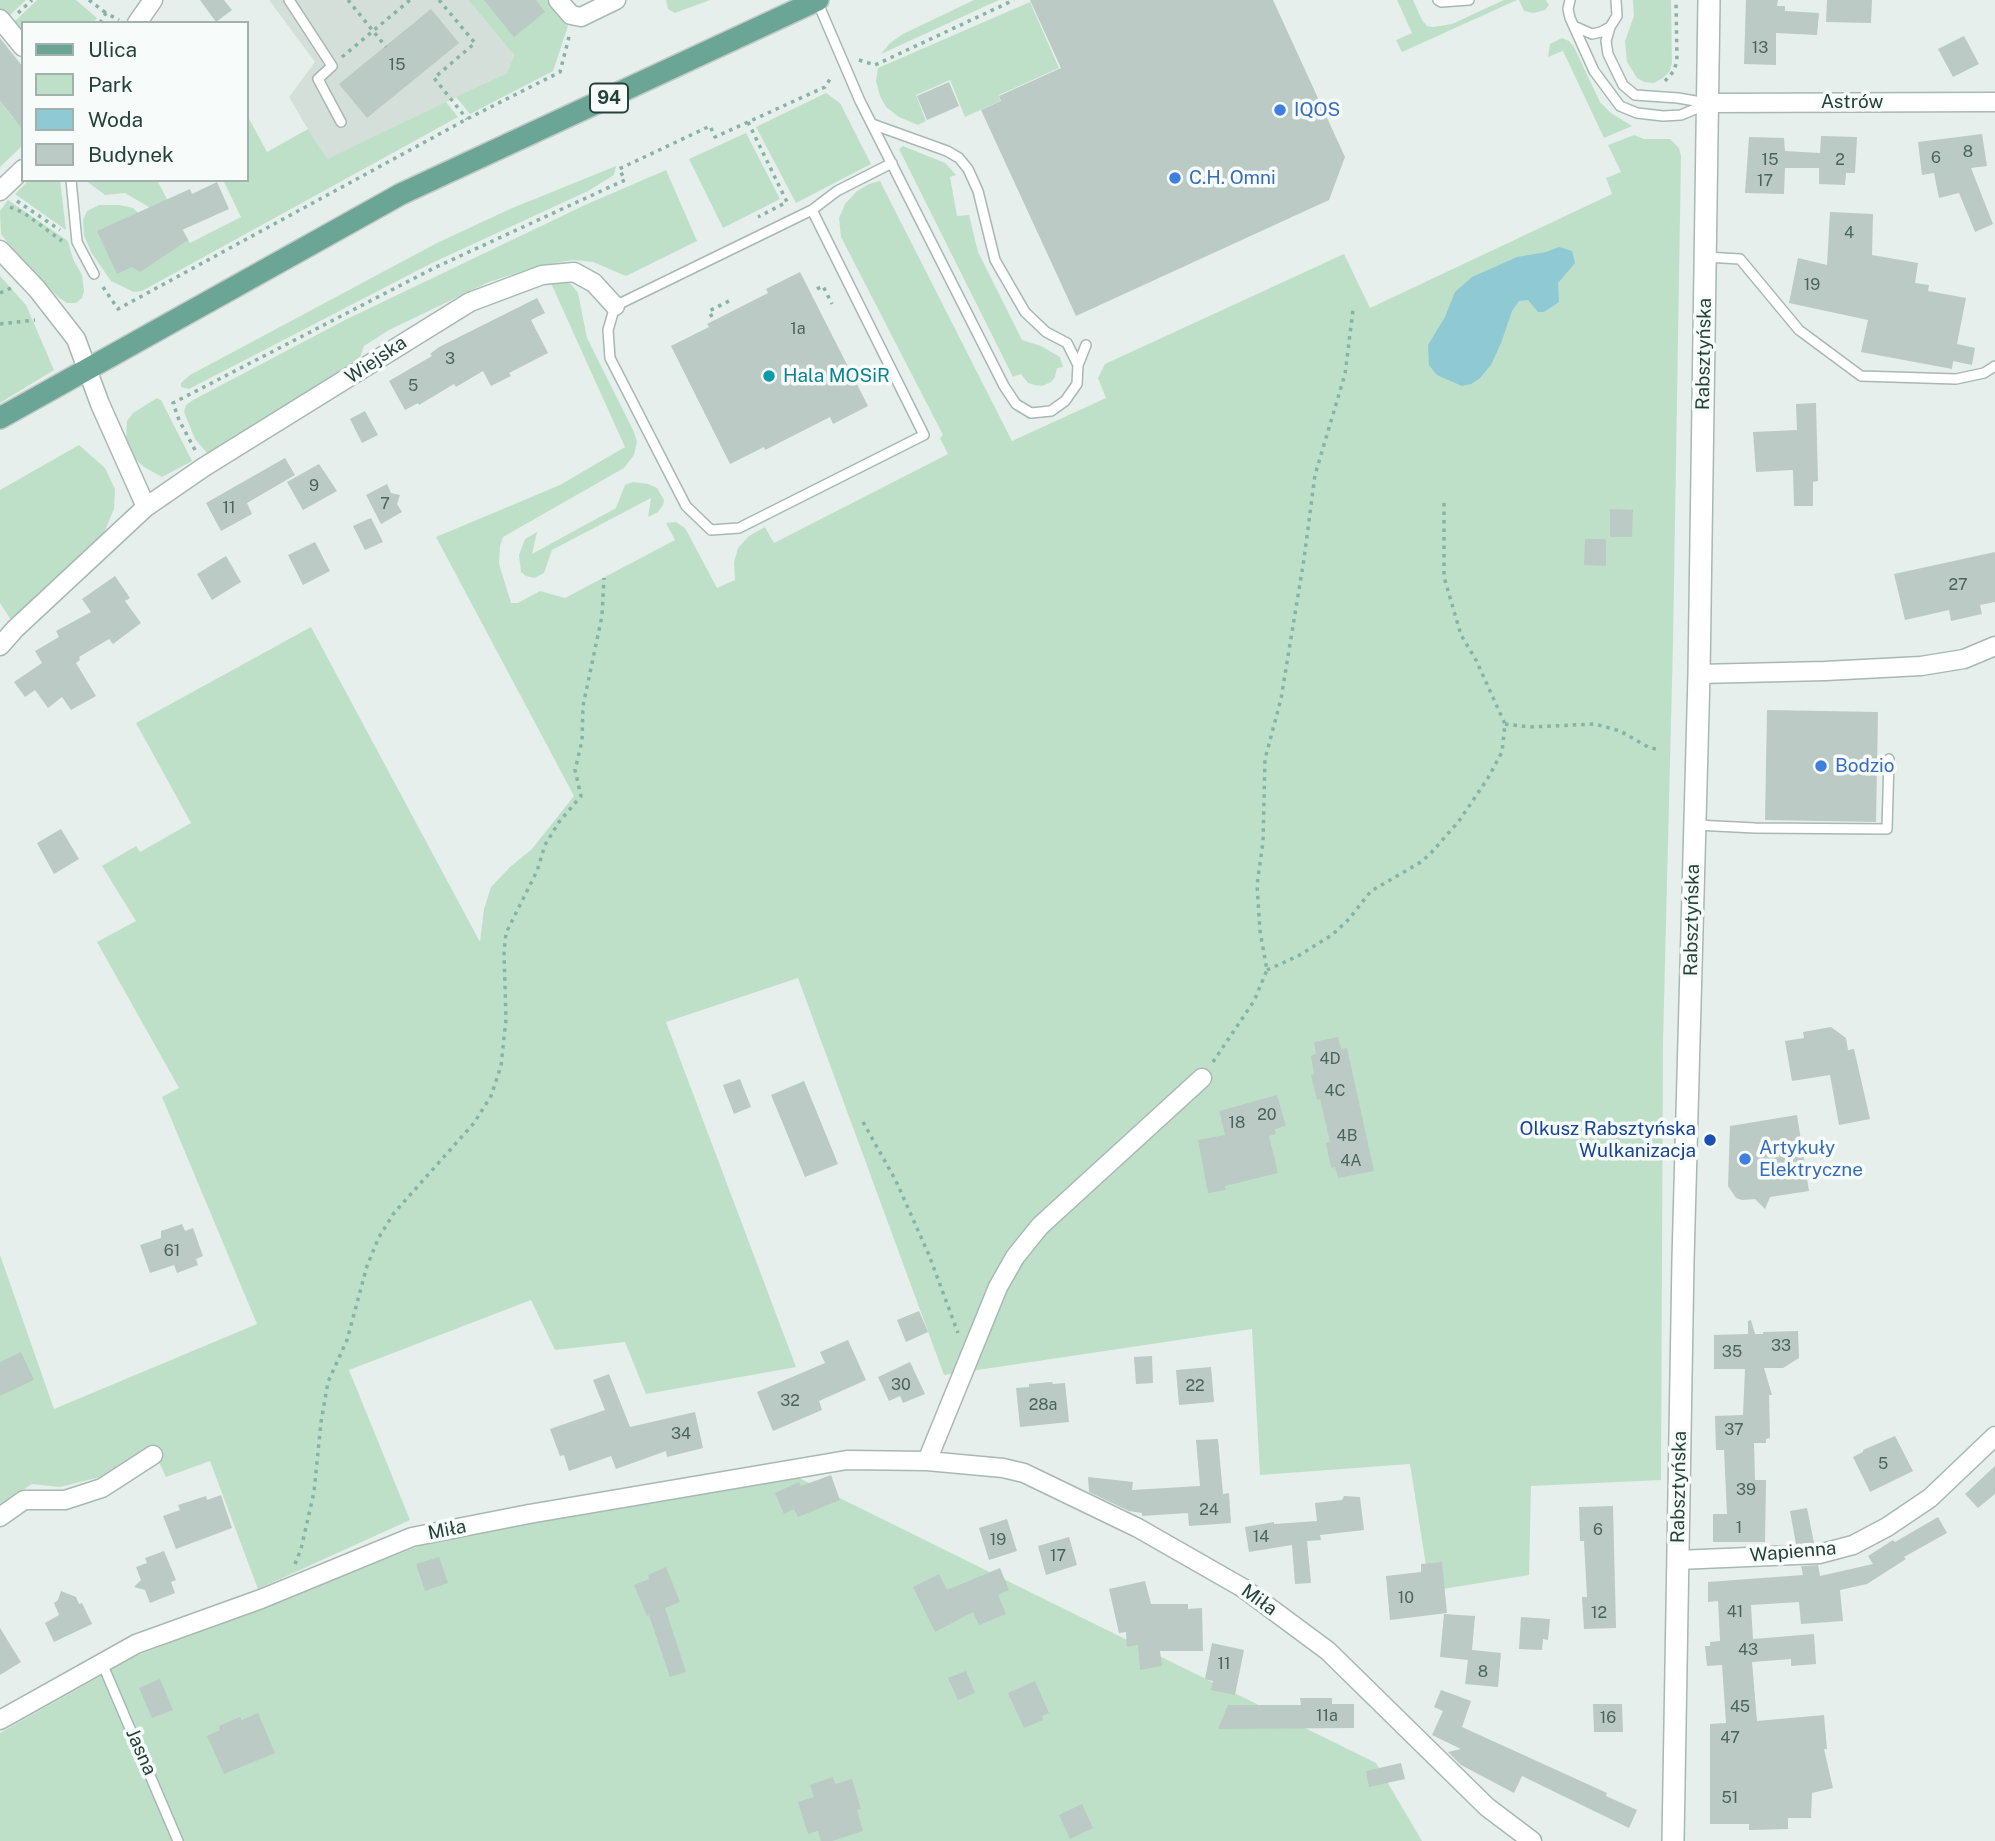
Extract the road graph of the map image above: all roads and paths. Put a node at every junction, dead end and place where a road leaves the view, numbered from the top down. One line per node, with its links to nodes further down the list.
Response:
1 (89, 0): 17 (path)
2 (153, 0): 19 (street)
3 (289, 0): 25 (lane)
4 (348, 0): 22 (path)
5 (410, 0): 22 (path)
6 (439, 0): 30 (path)
7 (558, 0): 8 (street)
8 (616, 0)
9 (1438, 0): 10 (lane)
10 (1469, 0)
11 (1560, 0): 16 (lane)
12 (1616, 0): 21 (lane)
13 (1676, 0): 27 (path)
14 (1709, 0): 29 (street, Rabsztyńska)
15 (817, 1): 33 (lane); 57 (main road, 94)
16 (1569, 5): 20 (lane)
17 (106, 13)
18 (0, 19): 23 (street)
19 (138, 21)
20 (1575, 26): 21 (lane); 29 (lane)
21 (1610, 27): 29 (lane)
22 (372, 31): 24 (path); 25 (path)
23 (21, 45)
24 (386, 47)
25 (332, 66): 31 (lane)
26 (560, 72): 30 (path)
27 (1654, 86)
28 (1995, 102): 29 (street, Astrów)
29 (1709, 103): 44 (street, Rabsztyńska)
30 (467, 119): 45 (path)
31 (341, 122)
32 (748, 122): 39 (path)
33 (872, 124): 35 (lane); 55 (lane)
34 (715, 138): 59 (path)
35 (892, 163): 40 (lane); 55 (lane)
36 (21, 172): 38 (street)
37 (71, 182): 41 (lane)
38 (2, 195): 41 (path); 43 (path)
39 (787, 202)
40 (812, 209): 49 (lane); 49 (lane)
41 (77, 242): 43 (lane)
42 (0, 250): 51 (street)
43 (81, 252): 45 (lane)
44 (1705, 257): 56 (lane); 65 (street, Rabsztyńska)
45 (94, 274)
46 (817, 289): 48 (path)
47 (731, 300): 52 (path)
48 (832, 304)
49 (615, 306): 59 (street, Wiejska)
50 (1353, 310): 70 (path)
51 (58, 317): 53 (path); 57 (street)
52 (712, 317)
53 (0, 324)
54 (1086, 345): 55 (lane)
55 (1078, 365)
56 (1995, 366)
57 (86, 368): 58 (main road, 94); 61 (street)
58 (0, 418)
59 (204, 467): 61 (street, Wiejska)
60 (1444, 501): 66 (path)
61 (146, 507): 63 (street, Wiejska)
62 (604, 578): 79 (path)
63 (0, 646)
64 (1995, 646): 65 (street)
65 (1699, 674): 69 (street, Rabsztyńska)
66 (1505, 724): 67 (path); 70 (path)
67 (1661, 750)
68 (1889, 759): 69 (lane)
69 (1694, 825): 78 (street, Rabsztyńska)
70 (1267, 970): 71 (path)
71 (1202, 1078): 73 (street)
72 (863, 1122): 73 (path)
73 (968, 1361): 76 (street)
74 (1995, 1436): 78 (street, Wapienna)
75 (153, 1455): 77 (street)
76 (928, 1461): 79 (street, Miła); 83 (street, Miła)
77 (0, 1517)
78 (1678, 1560): 84 (street, Rabsztyńska)
79 (286, 1589): 80 (street, Miła)
80 (102, 1663): 81 (street, Miła); 82 (lane, Jasna)
81 (0, 1720)
82 (178, 1841)
83 (1532, 1841)
84 (1673, 1841)

